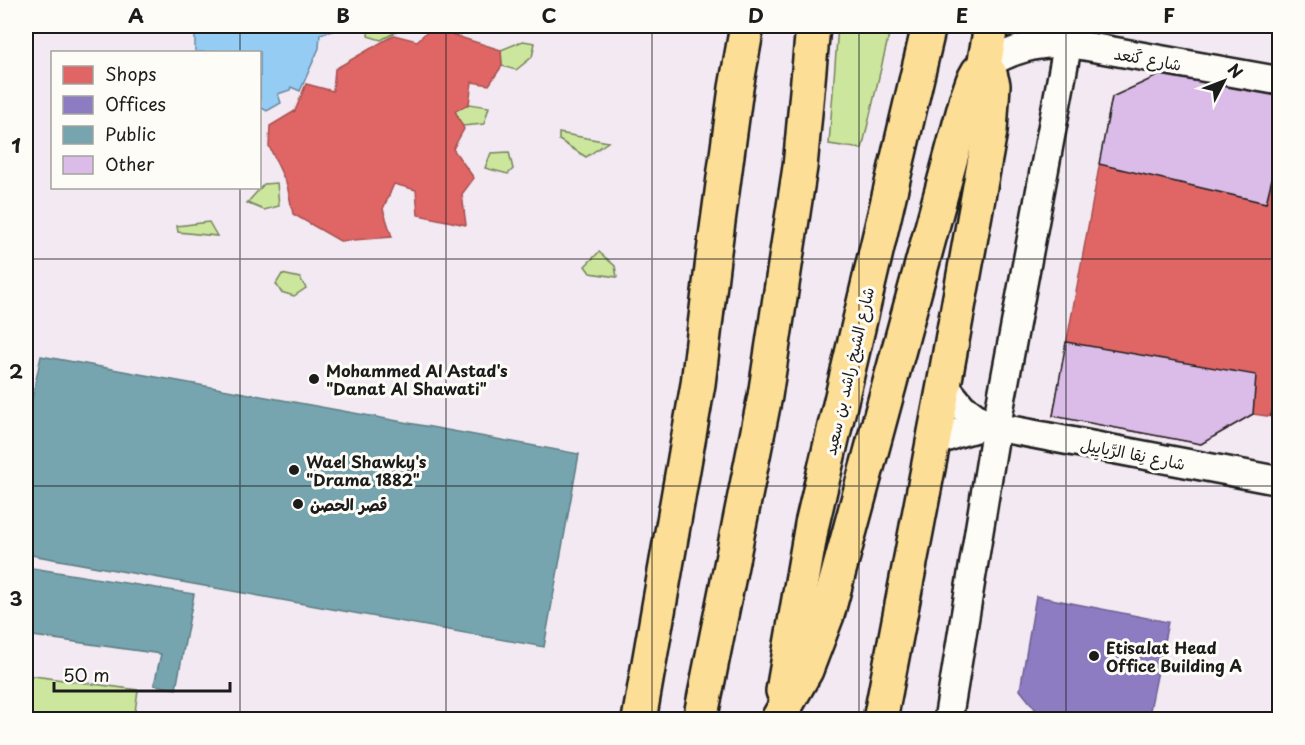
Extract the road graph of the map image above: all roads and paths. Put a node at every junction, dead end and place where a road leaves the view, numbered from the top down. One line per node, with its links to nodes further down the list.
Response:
1 (747, 26): 13 (main road)
2 (813, 26): 14 (main road)
3 (929, 26): 12 (main road, شارع الشيخ راشد بن سعيد)
4 (992, 26): 6 (main road, شارع الشيخ راشد بن سعيد)
5 (1068, 43): 6 (street, شارع كَنعد); 7 (street, شارع كَنعد); 9 (street)
6 (984, 66): 8 (main road, شارع الشيخ راشد بن سعيد); 12 (main road, شارع الشيخ راشد بن سعيد)
7 (1280, 81)
8 (944, 385): 9 (street, شارع نِقا الرَّيايِيل); 10 (main road, شارع الشيخ راشد بن سعيد)
9 (991, 426): 10 (street, شارع نِقا الرَّيايِيل); 11 (street, شارع نِقا الرَّيايِيل); 16 (street)
10 (933, 443): 15 (main road, شارع الشيخ راشد بن سعيد)
11 (1280, 481)
12 (778, 719)
13 (639, 720)
14 (700, 720)
15 (880, 720)
16 (948, 720)

